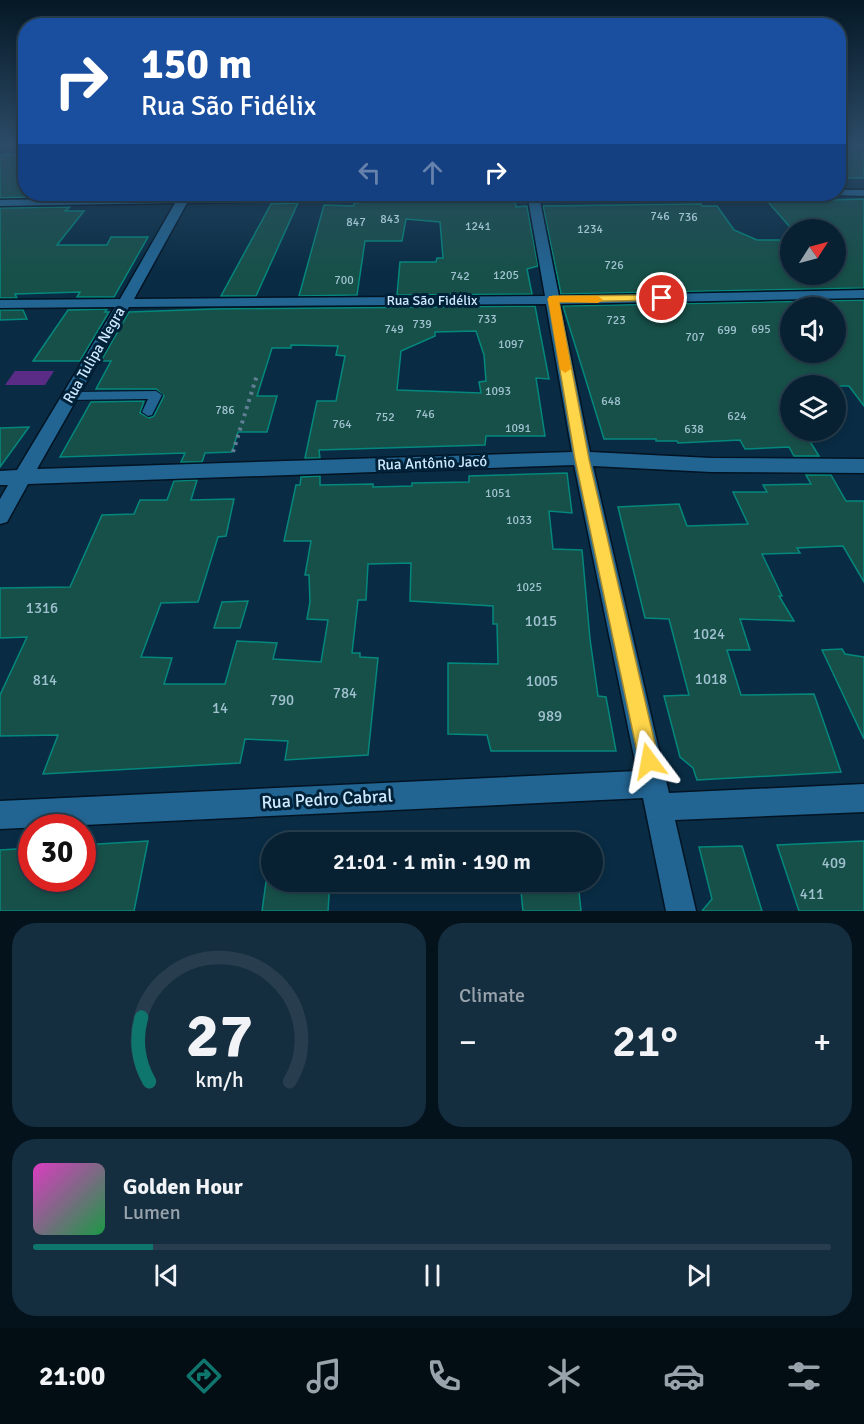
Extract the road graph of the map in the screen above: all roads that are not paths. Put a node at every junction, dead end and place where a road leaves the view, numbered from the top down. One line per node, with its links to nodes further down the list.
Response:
1 (846, 193): 2 (street)
2 (864, 193)
3 (61, 201): 6 (street)
4 (182, 201): 9 (street, Rua Tulipa Negra)
5 (534, 201): 8 (street)
6 (0, 203)
7 (864, 294): 8 (street, Rua São Fidélix)
8 (553, 299): 9 (street, Rua São Fidélix); 13 (street)
9 (125, 302): 10 (street, Rua São Fidélix); 11 (street, Rua Tulipa Negra)
10 (0, 304)
11 (70, 396): 12 (lane); 15 (street, Rua Tulipa Negra)
12 (148, 412)
13 (582, 459): 14 (street, Rua Antônio Jacó); 15 (street, Rua Antônio Jacó); 18 (street)
14 (864, 466)
15 (23, 477): 16 (street, Rua Antônio Jacó); 17 (street, Rua Tulipa Negra)
16 (0, 478)
17 (0, 516)
18 (657, 796): 19 (street, Rua Pedro Cabral); 20 (street, Rua Pedro Cabral); 21 (street)
19 (864, 798)
20 (0, 815)
21 (681, 911)

